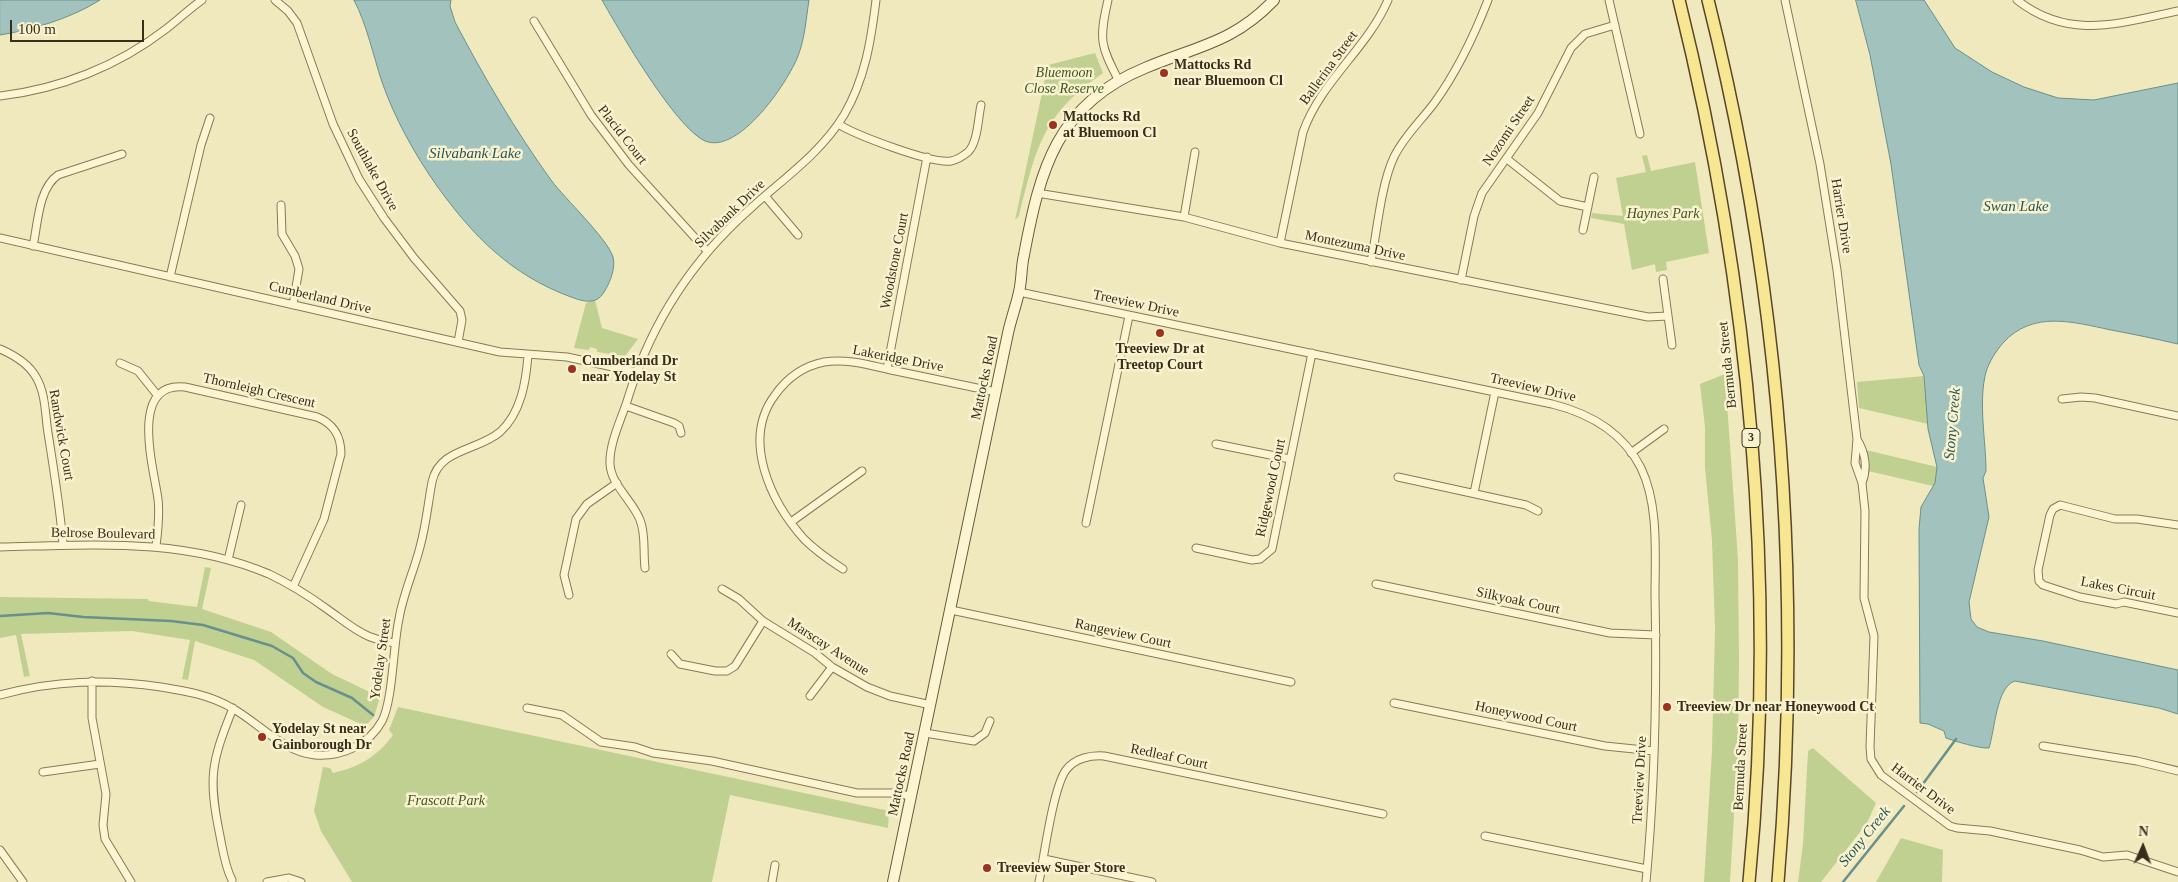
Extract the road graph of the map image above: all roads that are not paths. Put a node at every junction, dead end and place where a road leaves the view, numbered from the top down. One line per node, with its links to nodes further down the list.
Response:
1 (202, 0): 17 (street)
2 (275, 0): 46 (street, Southlake Drive)
3 (876, 0): 20 (street, Silvabank Drive)
4 (1108, 0): 16 (street)
5 (1274, 0): 16 (street, Mattocks Road)
6 (1388, 0): 35 (street, Ballerina Street)
7 (1488, 0): 38 (street)
8 (1609, 0): 15 (street)
9 (1678, 0): 125 (main road, Bermuda Street / 3)
10 (1708, 0): 126 (main road, 3)
11 (1785, 0): 114 (street, Harrier Drive)
12 (2017, 0): 13 (street)
13 (2178, 11)
14 (534, 21): 37 (street, Placid Court)
15 (1615, 25): 21 (street); 25 (street, Nozomi Street)
16 (1119, 80): 27 (street, Mattocks Road)
17 (0, 96)
18 (981, 104): 24 (street)
19 (210, 118): 39 (street)
20 (838, 124): 24 (street); 28 (street, Silvabank Drive)
21 (1640, 134)
22 (1196, 152): 31 (street)
23 (122, 154): 36 (street)
24 (927, 157): 52 (street, Woodstone Court)
25 (1508, 159): 30 (street); 41 (street, Nozomi Street)
26 (1594, 177): 30 (street)
27 (1037, 193): 31 (street, Montezuma Drive); 42 (street, Mattocks Road)
28 (765, 196): 33 (street); 37 (street, Silvabank Drive)
29 (281, 205): 43 (street)
30 (1588, 207): 32 (street)
31 (1184, 217): 35 (street, Montezuma Drive)
32 (1583, 230)
33 (798, 235)
34 (0, 238): 36 (street, Cumberland Drive)
35 (1280, 243): 38 (street, Montezuma Drive)
36 (33, 246): 39 (street, Cumberland Drive)
37 (707, 251): 53 (street, Silvabank Drive)
38 (1371, 262): 41 (street, Montezuma Drive)
39 (170, 277): 43 (street, Cumberland Drive)
40 (1663, 279): 45 (street)
41 (1461, 280): 45 (street, Montezuma Drive)
42 (1019, 292): 44 (street, Treeview Drive); 54 (street, Mattocks Road)
43 (292, 305): 46 (street, Cumberland Drive)
44 (1129, 316): 49 (street, Treeview Drive); 72 (street)
45 (1668, 316): 47 (street)
46 (458, 342): 50 (street, Cumberland Drive)
47 (1672, 345)
48 (0, 349): 74 (street, Randwick Court)
49 (1312, 353): 55 (street, Treeview Drive); 64 (street, Ridgewood Court)
50 (528, 355): 53 (street, Cumberland Drive); 89 (street, Yodelay Street)
51 (120, 363): 56 (street)
52 (887, 370): 54 (street, Lakeridge Drive); 71 (street, Lakeridge Drive)
53 (636, 372): 58 (street, Silvabank Drive)
54 (996, 392): 85 (street, Mattocks Road)
55 (1495, 392): 63 (street, Treeview Drive); 68 (street)
56 (158, 396): 75 (street); 82 (street, Thornleigh Crescent)
57 (2062, 399): 59 (street)
58 (626, 406): 61 (street); 67 (street, Silvabank Drive)
59 (2178, 416)
60 (1664, 429): 63 (street)
61 (681, 433)
62 (1216, 444): 64 (street)
63 (1631, 453): 88 (street, Treeview Drive)
64 (1290, 459): 77 (street, Ridgewood Court)
65 (862, 471): 71 (street)
66 (1398, 477): 68 (street)
67 (618, 483): 79 (street, Silvabank Drive); 84 (street)
68 (1474, 493): 70 (street)
69 (241, 506): 78 (street)
70 (1538, 511)
71 (792, 522): 80 (street, Lakeridge Drive)
72 (1086, 523)
73 (2178, 525): 86 (street, Lakes Circuit)
74 (63, 544): 75 (street, Belrose Boulevard); 76 (street, Belrose Boulevard)
75 (156, 546): 78 (street, Belrose Boulevard)
76 (0, 547)
77 (1196, 548)
78 (228, 560): 82 (street, Belrose Boulevard)
79 (645, 568)
80 (843, 570)
81 (1376, 584): 88 (street, Silkyoak Court)
82 (293, 587): 89 (street, Belrose Boulevard)
83 (722, 589): 87 (street, Marscay Avenue)
84 (569, 595)
85 (951, 610): 93 (street, Rangeview Court); 97 (street, Mattocks Road)
86 (2178, 613)
87 (763, 621): 90 (street); 91 (street, Marscay Avenue)
88 (1656, 634): 103 (street, Treeview Drive)
89 (394, 643): 98 (street, Yodelay Street)
90 (671, 654)
91 (832, 667): 95 (street); 97 (street, Marscay Avenue)
92 (92, 681): 94 (street, Yodelay Street); 98 (street, Yodelay Street); 104 (street)
93 (1290, 682)
94 (0, 695)
95 (810, 696)
96 (1394, 703): 103 (street, Honeywood Court)
97 (930, 705): 101 (street, Mattocks Road)
98 (233, 708): 115 (street)
99 (527, 708): 107 (street)
100 (990, 721): 101 (street)
101 (925, 733): 107 (street, Mattocks Road)
102 (2044, 746): 105 (street)
103 (1654, 751): 113 (street, Treeview Drive)
104 (100, 764): 106 (street); 117 (street)
105 (2178, 771)
106 (44, 772)
107 (911, 796): 121 (street, Mattocks Road)
108 (1383, 814): 111 (street, Redleaf Court)
109 (1485, 836): 113 (street)
110 (0, 850): 116 (street)
111 (1044, 859): 122 (street, Redleaf Court); 123 (street)
112 (775, 865): 120 (street)
113 (1647, 869): 124 (street, Treeview Drive)
114 (2178, 872)
115 (233, 881)
116 (24, 882)
117 (131, 882)
118 (267, 882): 119 (street)
119 (301, 882)
120 (772, 882)
121 (893, 882)
122 (1039, 882)
123 (1152, 882)
124 (1646, 882)
125 (1749, 882)
126 (1778, 882)

